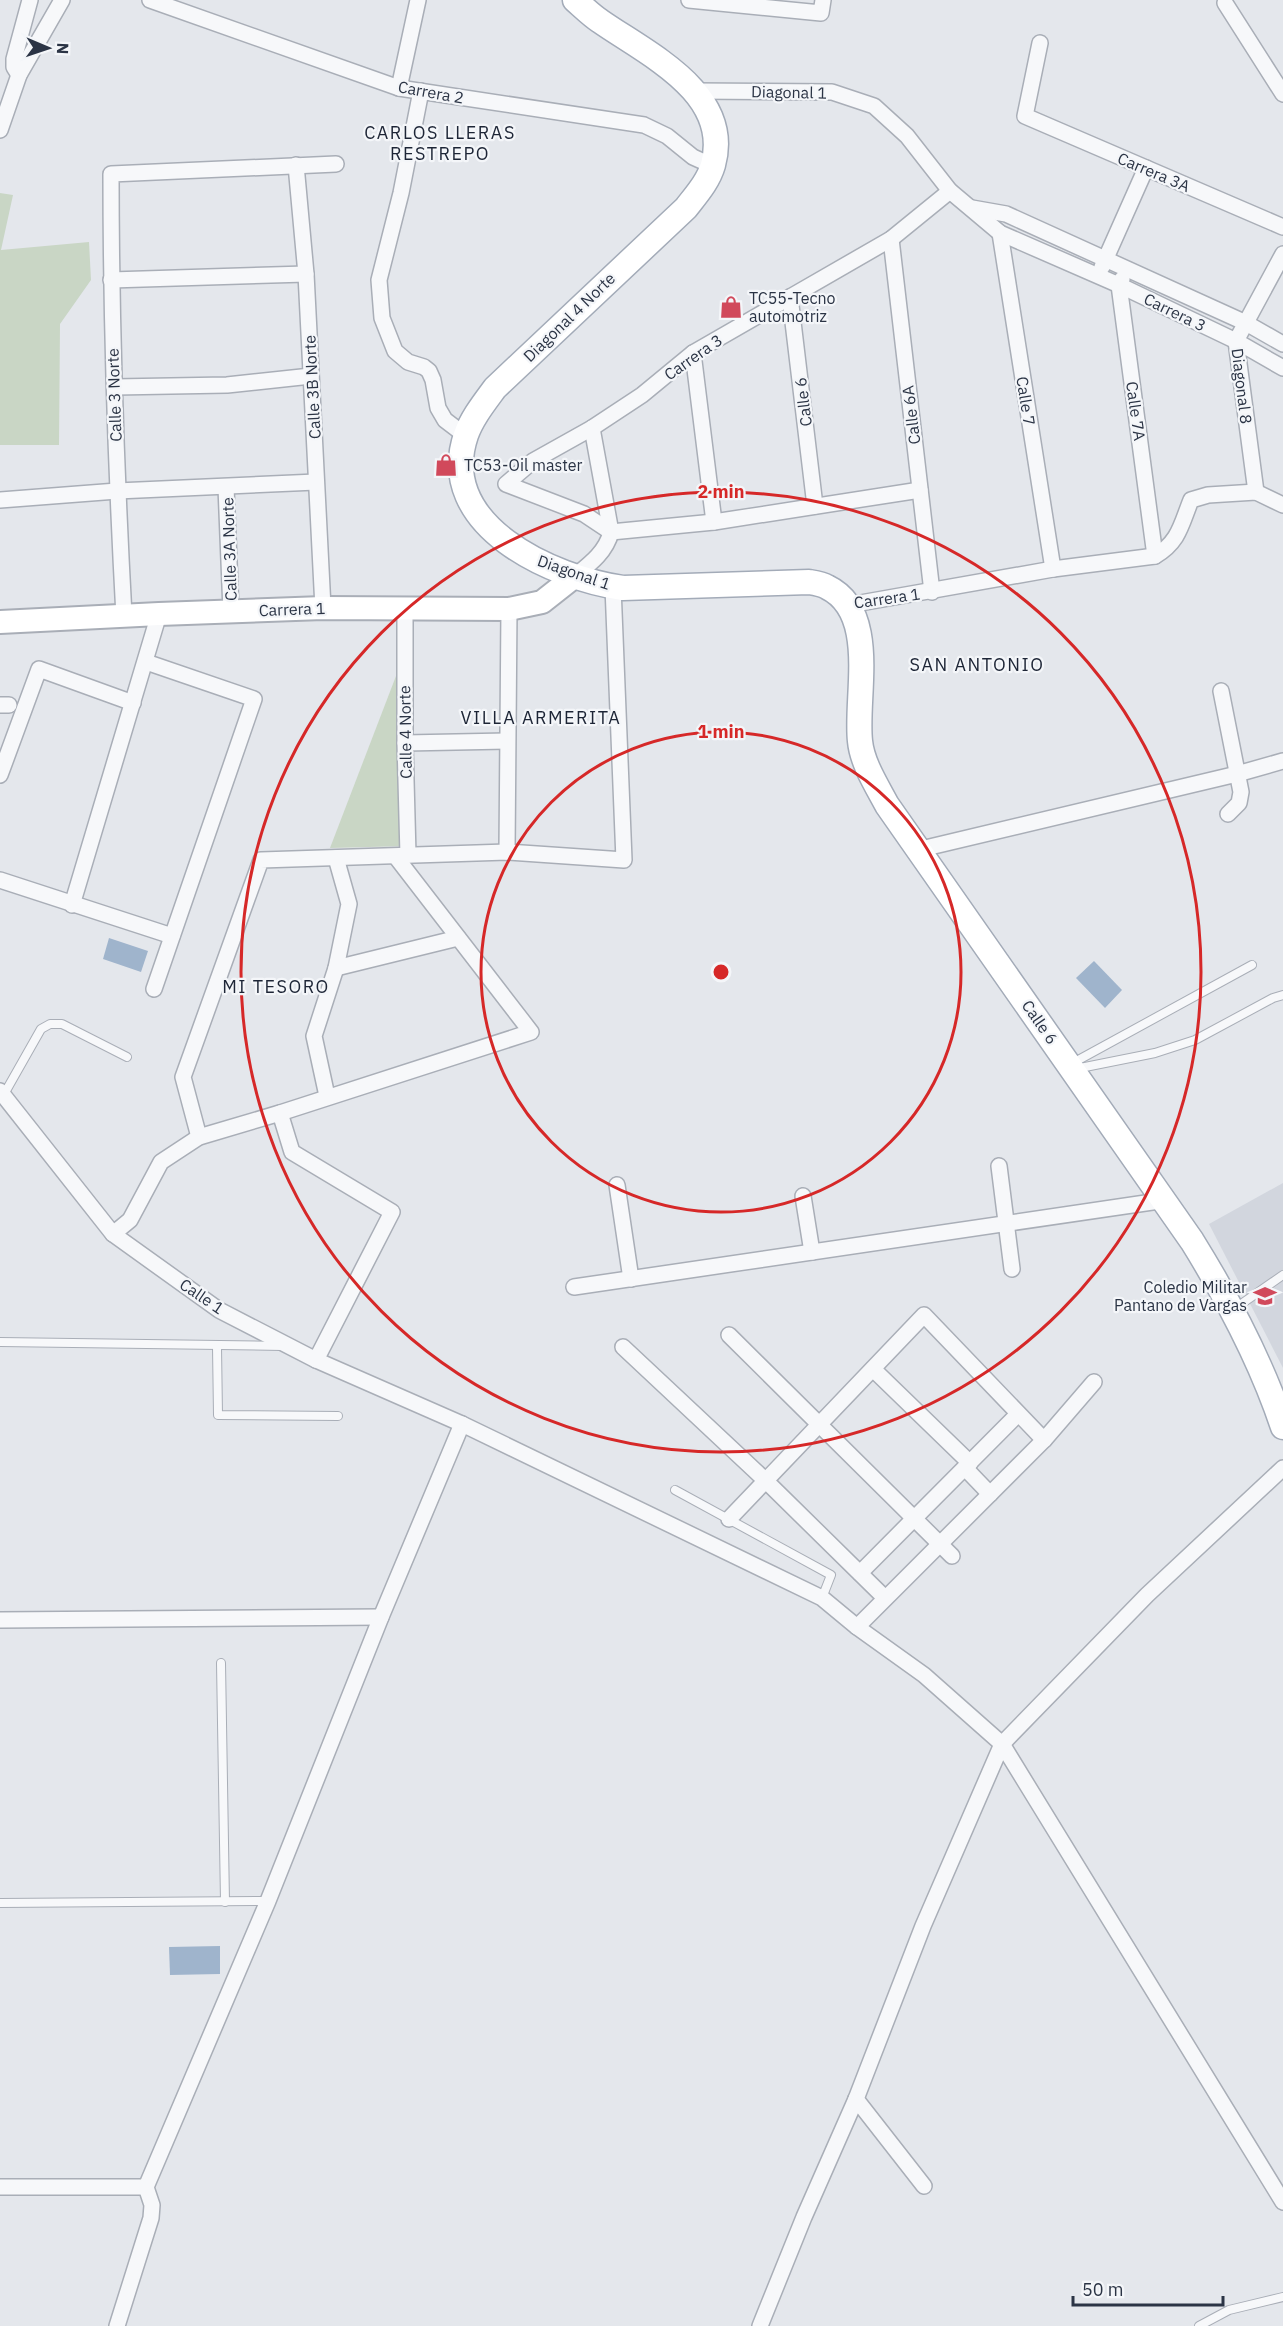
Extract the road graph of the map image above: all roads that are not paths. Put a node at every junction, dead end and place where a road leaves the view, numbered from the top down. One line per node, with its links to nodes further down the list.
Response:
1 (30, 0): 12 (street)
2 (62, 0): 12 (street)
3 (150, 0): 9 (street, Carrera 2)
4 (418, 0): 13 (street)
5 (575, 0): 15 (main road)
6 (689, 0): 7 (street)
7 (714, 1): 10 (street)
8 (1225, 3): 16 (street)
9 (171, 4): 13 (street, Carrera 2)
10 (822, 7)
11 (1040, 44): 21 (street, Carrera 3A)
12 (19, 75): 17 (street)
13 (399, 88): 14 (street, Carrera 2)
14 (421, 91): 18 (street, Carrera 2); 43 (street)
15 (695, 91): 18 (main road); 22 (street, Diagonal 1)
16 (1283, 94)
17 (0, 130)
18 (714, 156): 43 (main road, Diagonal 4 Norte)
19 (336, 164): 20 (street)
20 (296, 165): 30 (street, Calle 3B Norte); 32 (street, Calle 3 Norte)
21 (1146, 168): 24 (street, Carrera 3A); 28 (street)
22 (950, 191): 23 (street, Carrera 3); 26 (street, Carrera 3)
23 (972, 208): 25 (street, Carrera 3); 28 (street, Carrera 3)
24 (1283, 227)
25 (1000, 233): 31 (street, Carrera 3); 56 (street, Calle 7)
26 (891, 239): 34 (street, Carrera 3); 46 (street, Calle 6A)
27 (1283, 254): 35 (street, Diagonal 8)
28 (1105, 258): 29 (street, Carrera 3); 31 (street)
29 (1127, 268): 33 (street); 35 (street, Carrera 3)
30 (306, 274): 32 (street); 40 (street, Calle 3B Norte)
31 (1097, 277): 33 (street, Carrera 3)
32 (111, 280): 41 (street, Calle 3 Norte)
33 (1119, 285): 36 (street, Carrera 3); 55 (street, Calle 7A)
34 (790, 297): 38 (street, Carrera 3); 52 (street, Calle 6)
35 (1246, 323): 36 (street, Diagonal 8); 37 (street, Carrera 3)
36 (1236, 341): 39 (street, Carrera 3); 48 (street, Diagonal 8)
37 (1283, 344)
38 (693, 353): 42 (street, Carrera 3); 53 (street)
39 (1283, 368)
40 (311, 376): 41 (street); 44 (street, Calle 3B Norte)
41 (115, 387): 47 (street, Calle 3 Norte)
42 (592, 428): 54 (street); 54 (street, Carrera 3)
43 (466, 436): 51 (main road, Diagonal 4 Norte)
44 (316, 482): 45 (street); 61 (street, Calle 3B Norte)
45 (226, 488): 47 (street); 64 (street, Calle 3A Norte)
46 (920, 490): 52 (street); 59 (street, Calle 6A)
47 (117, 491): 49 (street); 66 (street, Calle 3 Norte)
48 (1256, 492): 50 (street); 55 (street)
49 (0, 500)
50 (1283, 505)
51 (472, 506): 57 (main road, Diagonal 1)
52 (815, 506): 53 (street)
53 (714, 522): 54 (street)
54 (611, 532): 57 (street)
55 (1155, 555): 56 (street, Carrera 1)
56 (1053, 569): 59 (street, Carrera 1)
57 (575, 576): 58 (main road, Diagonal 1); 63 (street, Carrera 1)
58 (618, 587): 60 (main road, Carrera 1); 78 (street)
59 (932, 592): 60 (street, Carrera 1)
60 (849, 605): 77 (main road, Calle 6)
61 (323, 608): 62 (street, Carrera 1); 64 (street, Carrera 1)
62 (405, 609): 63 (street, Carrera 1); 72 (street, Calle 4 Norte)
63 (509, 609): 71 (street)
64 (231, 611): 65 (street, Carrera 1)
65 (159, 614): 66 (street, Carrera 1); 68 (street)
66 (124, 616): 67 (street, Carrera 1)
67 (0, 622)
68 (146, 662): 70 (street); 83 (street)
69 (1221, 691): 74 (street)
70 (133, 703): 75 (street); 82 (street)
71 (507, 741): 72 (street); 78 (street)
72 (405, 743): 79 (street, Calle 4 Norte)
73 (1283, 761): 74 (street)
74 (1237, 774): 76 (street); 77 (street)
75 (0, 775)
76 (1228, 814)
77 (917, 850): 91 (main road, Calle 6)
78 (507, 852): 79 (street)
79 (402, 856): 80 (street); 84 (street)
80 (336, 858): 86 (street); 95 (street)
81 (0, 880): 82 (street)
82 (72, 904): 83 (street)
83 (172, 936): 87 (street)
84 (459, 938): 86 (street); 93 (street)
85 (1252, 965): 91 (lane)
86 (336, 968): 93 (street)
87 (154, 989)
88 (1280, 996): 89 (lane); 91 (lane)
89 (1283, 1003)
90 (127, 1057): 92 (lane)
91 (1072, 1067): 99 (main road, Calle 6)
92 (2, 1094): 101 (street, Calle 1)
93 (327, 1096): 94 (street)
94 (280, 1113): 95 (street); 113 (street)
95 (199, 1137): 101 (street)
96 (999, 1166): 100 (street)
97 (617, 1185): 105 (street)
98 (803, 1196): 102 (street)
99 (1166, 1200): 100 (street); 107 (main road, Calle 6)
100 (1006, 1224): 102 (street); 103 (street)
101 (113, 1234): 110 (street, Calle 1)
102 (812, 1252): 105 (street)
103 (1012, 1269)
104 (1283, 1275): 107 (lane)
105 (631, 1279): 106 (street)
106 (574, 1287)
107 (1233, 1310): 120 (main road, Calle 6)
108 (729, 1335): 119 (street)
109 (0, 1342): 111 (lane)
110 (290, 1346): 111 (lane); 113 (street, Calle 1)
111 (217, 1347): 117 (lane)
112 (623, 1347): 124 (street)
113 (316, 1359): 118 (street, Calle 1)
114 (873, 1369): 116 (street); 119 (street); 122 (street)
115 (1094, 1382): 121 (street)
116 (1018, 1414): 121 (street); 122 (street)
117 (338, 1416)
118 (462, 1424): 132 (street, Calle 1); 134 (street)
119 (819, 1425): 124 (street); 128 (street)
120 (1283, 1426)
121 (1044, 1440): 126 (street)
122 (967, 1466): 126 (street); 128 (street)
123 (1283, 1468): 138 (street)
124 (765, 1480): 127 (street); 131 (street)
125 (675, 1490): 127 (lane)
126 (990, 1494): 129 (street)
127 (729, 1519): 132 (lane)
128 (914, 1519): 129 (street); 131 (street)
129 (940, 1543): 130 (street); 133 (street)
130 (952, 1556)
131 (860, 1573): 133 (street)
132 (822, 1598): 136 (street, Calle 1)
133 (885, 1598): 136 (street)
134 (381, 1617): 135 (street); 140 (street)
135 (0, 1620)
136 (857, 1627): 138 (street, Calle 1)
137 (221, 1663): 139 (lane)
138 (1002, 1744): 142 (street); 146 (street, Calle 1)
139 (225, 1902): 140 (lane); 141 (lane)
140 (268, 1902): 145 (street)
141 (0, 1903)
142 (856, 2099): 143 (street); 149 (street)
143 (924, 2186)
144 (0, 2187): 145 (street)
145 (146, 2187): 148 (street)
146 (1283, 2202)
147 (1283, 2297): 150 (lane)
148 (117, 2326)
149 (760, 2326)
150 (1199, 2326)

